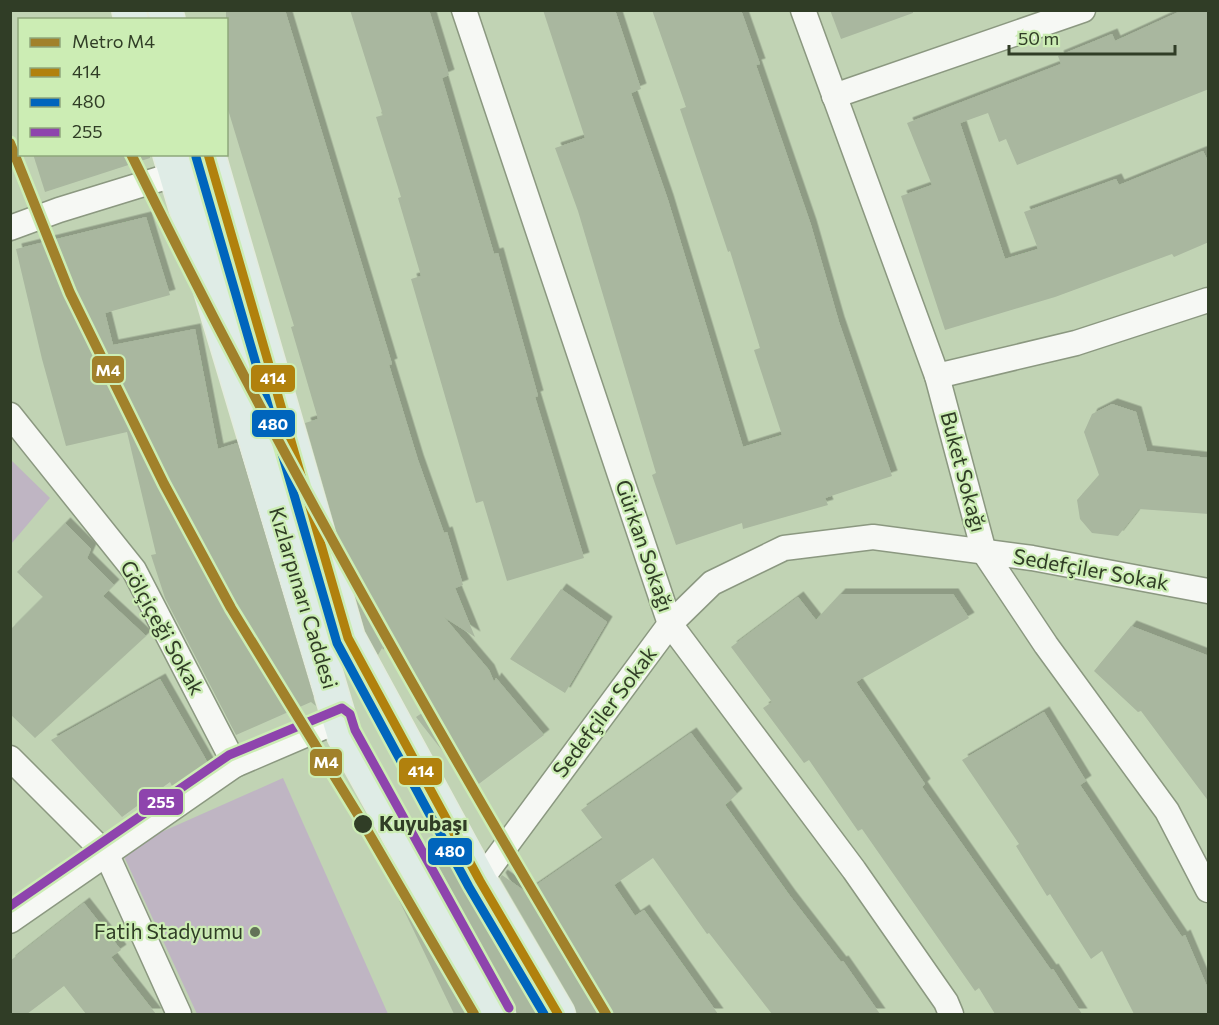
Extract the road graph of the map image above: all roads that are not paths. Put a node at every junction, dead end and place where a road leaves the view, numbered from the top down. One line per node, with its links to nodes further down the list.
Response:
1 (464, 10): 13 (street, Gürkan Sokağı)
2 (803, 10): 4 (street, Buket Sokağı)
3 (1083, 10): 4 (street)
4 (834, 96): 9 (street, Buket Sokağı)
5 (209, 156): 18 (main road, Kızlarpınarı Caddesi)
6 (173, 164): 7 (street); 14 (main road, Kızlarpınarı Caddesi)
7 (10, 228)
8 (1209, 300): 9 (street)
9 (937, 376): 11 (street, Buket Sokağı)
10 (12, 409): 16 (street, Gölçiçeği Sokak)
11 (984, 552): 12 (street, Sedefçiler Sokak); 13 (street, Sedefçiler Sokak); 19 (street, Buket Sokağı)
12 (1209, 591)
13 (670, 624): 18 (street, Sedefçiler Sokak); 24 (street, Gürkan Sokağı)
14 (340, 720): 16 (street); 22 (main road, Kızlarpınarı Caddesi)
15 (10, 758): 17 (street)
16 (235, 765): 17 (street)
17 (107, 855): 20 (street); 21 (street)
18 (480, 880): 23 (main road, Kızlarpınarı Caddesi)
19 (1209, 890)
20 (10, 921)
21 (179, 1014)
22 (498, 1014)
23 (558, 1014)
24 (951, 1014)

